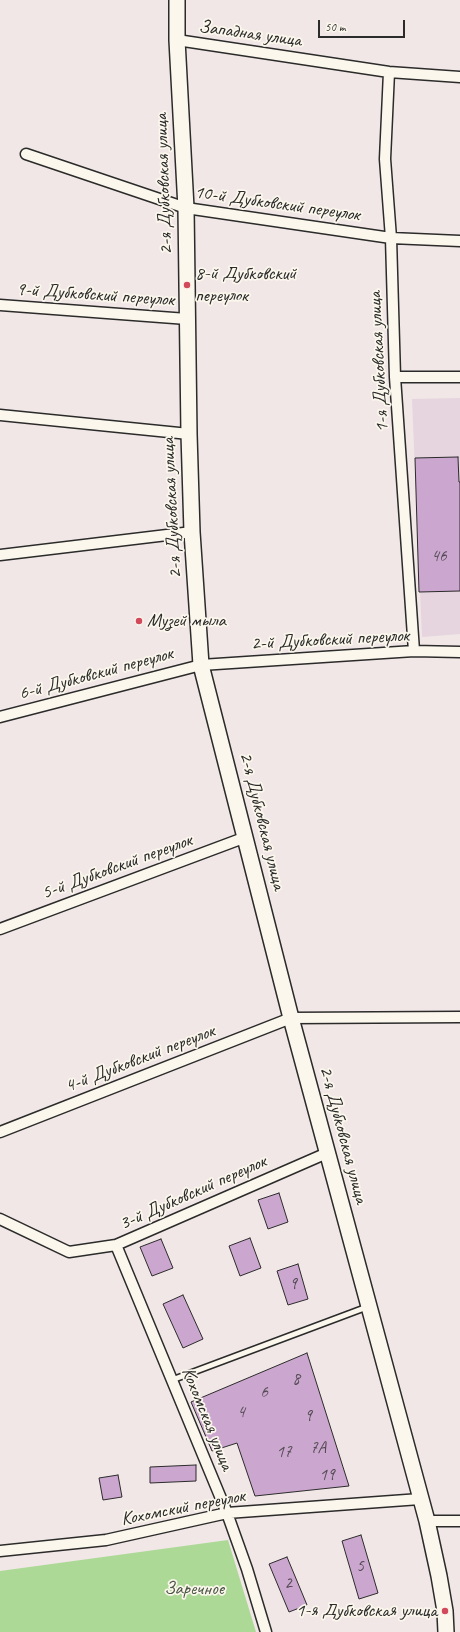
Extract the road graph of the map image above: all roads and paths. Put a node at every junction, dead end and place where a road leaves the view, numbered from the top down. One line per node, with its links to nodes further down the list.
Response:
1 (177, 0): 2 (main road, 2-я Дубковская улица)
2 (177, 40): 3 (street, Западная улица); 6 (main road, 2-я Дубковская улица)
3 (389, 72): 4 (street, Западная улица); 7 (street, 1-я Дубковская улица)
4 (460, 77)
5 (26, 154): 6 (street, 10-й Дубковский переулок)
6 (186, 208): 7 (street, 10-й Дубковский переулок); 10 (main road, 2-я Дубковская улица)
7 (391, 238): 8 (street, 10-й Дубковский переулок); 12 (street, 1-я Дубковская улица)
8 (460, 241)
9 (0, 304): 10 (street, 9-й Дубковский переулок)
10 (187, 318): 14 (main road, 2-я Дубковская улица)
11 (460, 376): 12 (street)
12 (395, 377): 17 (street, 1-я Дубковская улица)
13 (0, 415): 14 (street)
14 (189, 434): 15 (main road, 2-я Дубковская улица)
15 (192, 532): 16 (street); 19 (main road, 2-я Дубковская улица)
16 (0, 555)
17 (414, 652): 18 (street, 2-й Дубковский переулок); 19 (street, 2-й Дубковский переулок)
18 (460, 652)
19 (202, 665): 20 (street, 6-й Дубковский переулок); 21 (main road, 2-я Дубковская улица)
20 (0, 717)
21 (246, 837): 22 (street, 5-й Дубковский переулок); 24 (main road, 2-я Дубковская улица)
22 (0, 929)
23 (460, 1017): 24 (street)
24 (291, 1018): 25 (street, 4-й Дубковский переулок); 26 (main road, 2-я Дубковская улица)
25 (0, 1132)
26 (327, 1153): 28 (street, 3-й Дубковский переулок); 29 (main road, 2-я Дубковская улица)
27 (0, 1219): 28 (street, 3-й Дубковский переулок)
28 (116, 1245): 30 (street, Кохомская улица)
29 (368, 1307): 30 (lane); 31 (main road, 2-я Дубковская улица)
30 (172, 1380): 32 (street, Кохомская улица)
31 (420, 1499): 32 (street, Кохомский переулок); 33 (main road, 2-я Дубковская улица)
32 (227, 1513): 35 (street, Кохомский переулок); 36 (street, Кохомская улица)
33 (427, 1521): 34 (street); 37 (main road, 2-я Дубковская улица)
34 (460, 1521)
35 (0, 1551)
36 (266, 1632)
37 (446, 1632)

